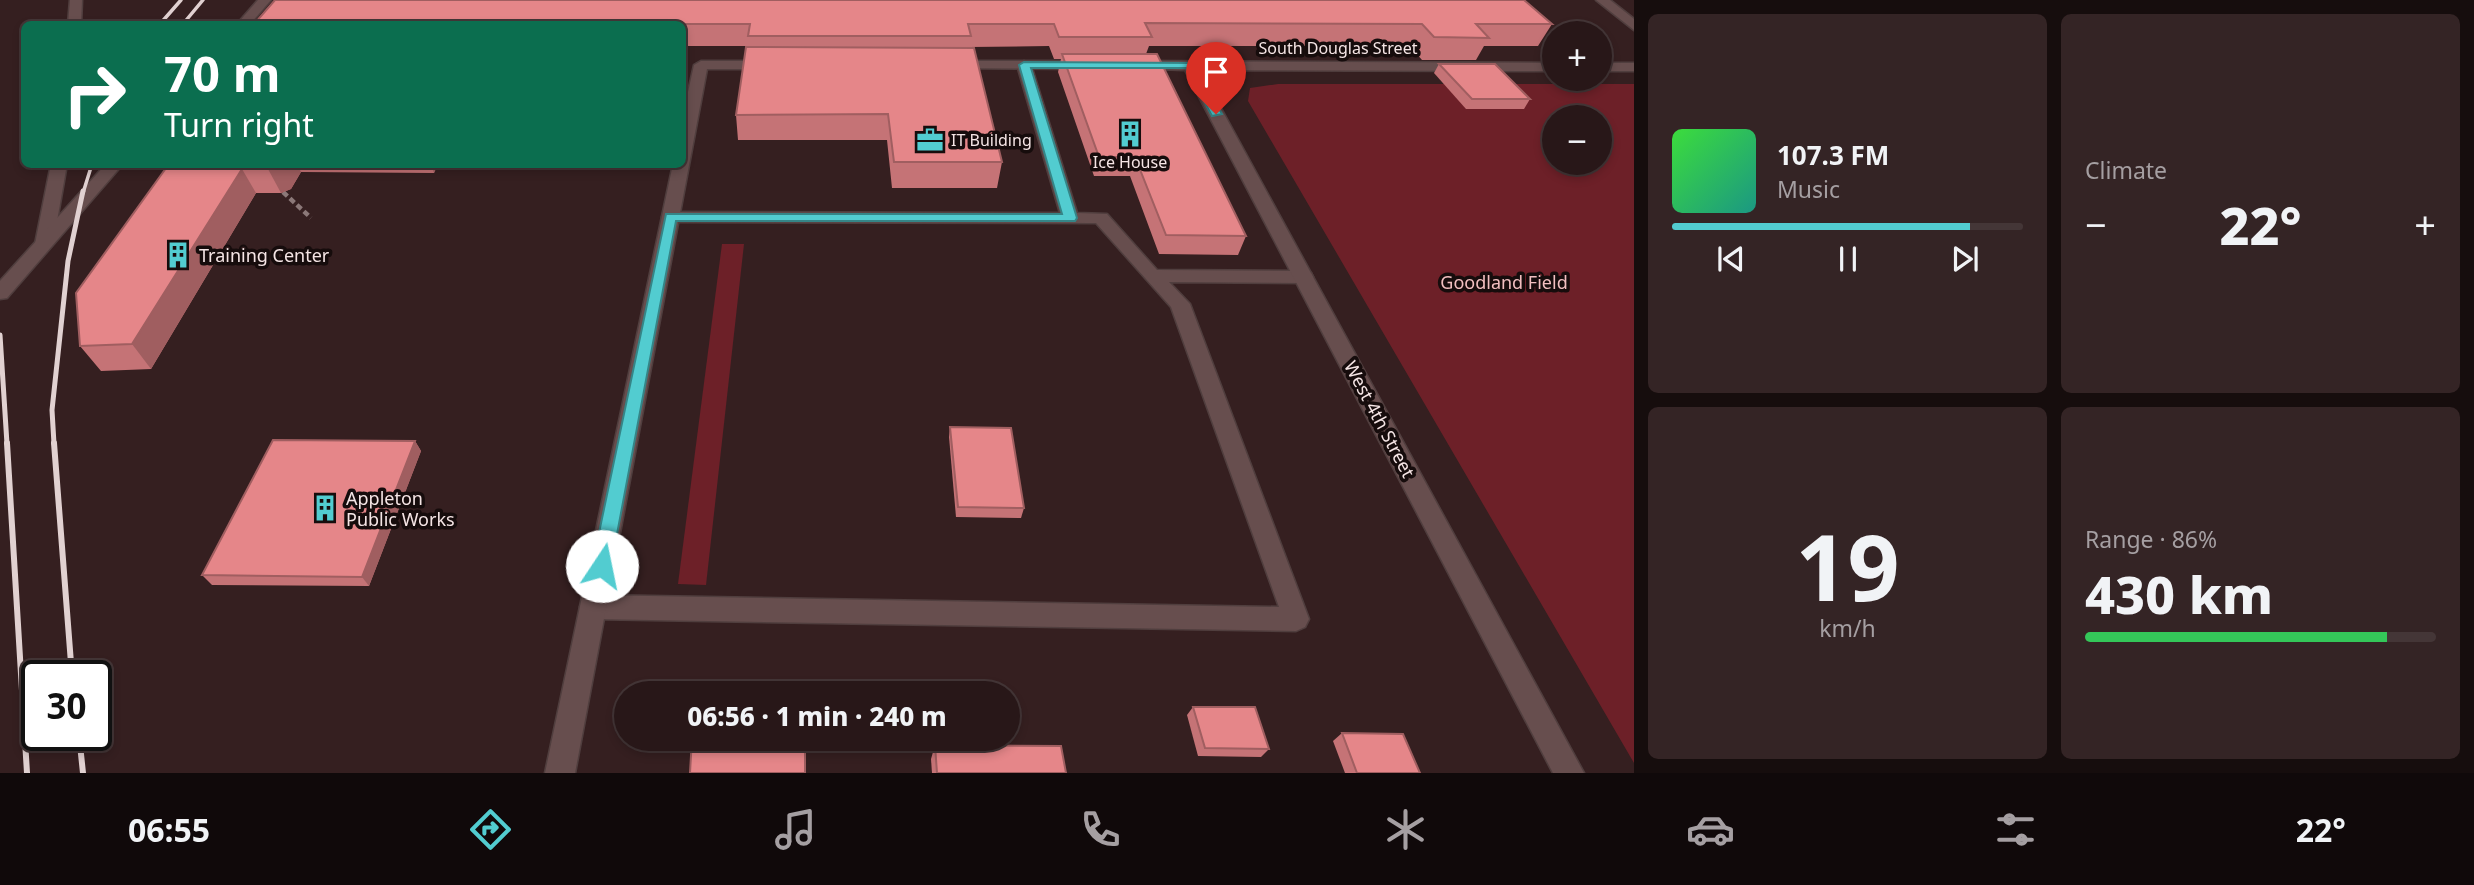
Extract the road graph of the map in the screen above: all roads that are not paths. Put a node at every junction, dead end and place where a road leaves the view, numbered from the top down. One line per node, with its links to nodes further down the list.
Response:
1 (76, 0): 4 (street)
2 (265, 0): 5 (street)
3 (1602, 0): 6 (street)
4 (75, 21)
5 (246, 21)
6 (1634, 26)
7 (782, 65): 14 (street)
8 (935, 65): 9 (street, South Douglas Street)
9 (1024, 65): 10 (street, South Douglas Street); 19 (street)
10 (1190, 65): 11 (street, South Douglas Street); 22 (street, West 4th Street)
11 (1542, 67)
12 (1612, 67): 13 (street)
13 (1634, 67)
14 (686, 141)
15 (58, 168): 20 (street)
16 (112, 168): 20 (street)
17 (681, 168): 18 (street)
18 (671, 217): 19 (street); 24 (street)
19 (1070, 218): 21 (street)
20 (44, 244): 23 (street)
21 (1152, 276): 22 (street); 24 (street)
22 (1304, 277): 26 (street, West 4th Street)
23 (0, 293)
24 (593, 607): 25 (street)
25 (560, 773)
26 (1569, 773)

